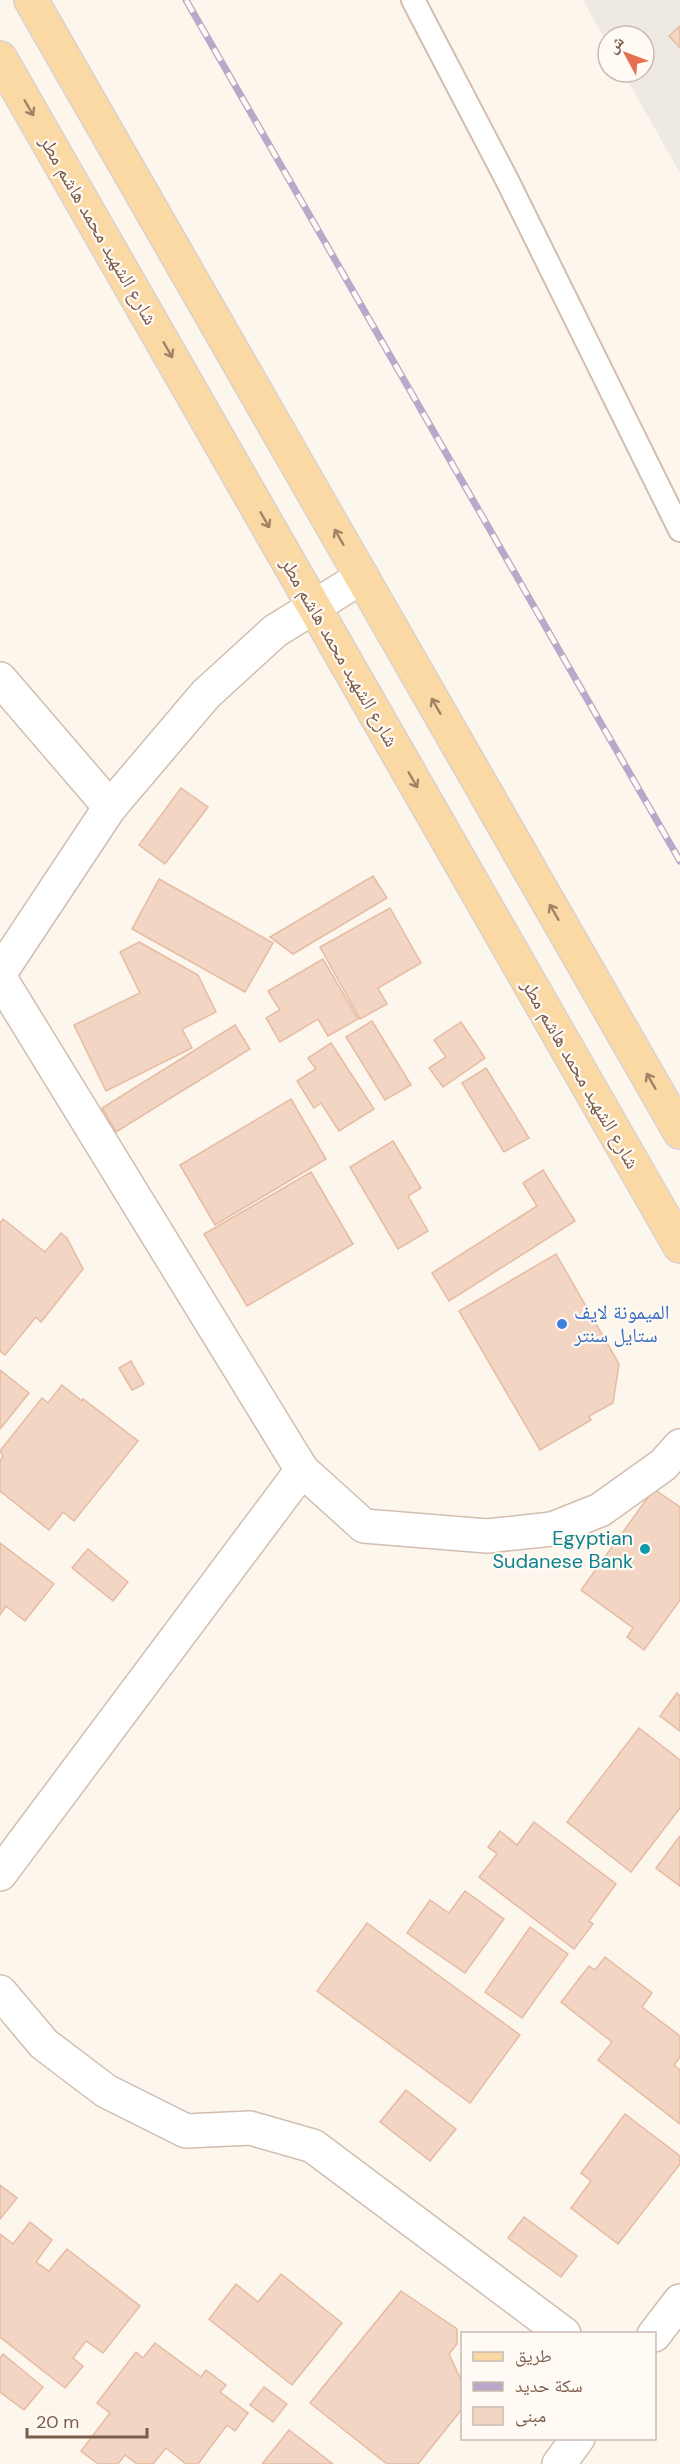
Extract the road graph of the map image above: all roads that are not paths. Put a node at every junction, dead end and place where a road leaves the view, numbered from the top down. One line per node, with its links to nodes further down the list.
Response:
1 (31, 0): 5 (main road, one-way to 1)
2 (413, 0): 4 (lane)
3 (0, 58): 6 (main road, شارع الشهيد محمد هاشم مطر, one-way to 6)
4 (680, 530)
5 (362, 577): 6 (street); 11 (main road, one-way to 5)
6 (315, 607): 8 (street); 12 (main road, شارع الشهيد محمد هاشم مطر, one-way to 12)
7 (0, 679): 8 (street)
8 (110, 807): 9 (street)
9 (0, 973)
10 (0, 978): 14 (street)
11 (680, 1132)
12 (680, 1246)
13 (680, 1446): 14 (street)
14 (302, 1470): 15 (street)
15 (0, 1874)
16 (0, 1992): 18 (street)
17 (680, 2301): 19 (street)
18 (561, 2332)
19 (656, 2332)
20 (577, 2440): 21 (street)
21 (559, 2464)

